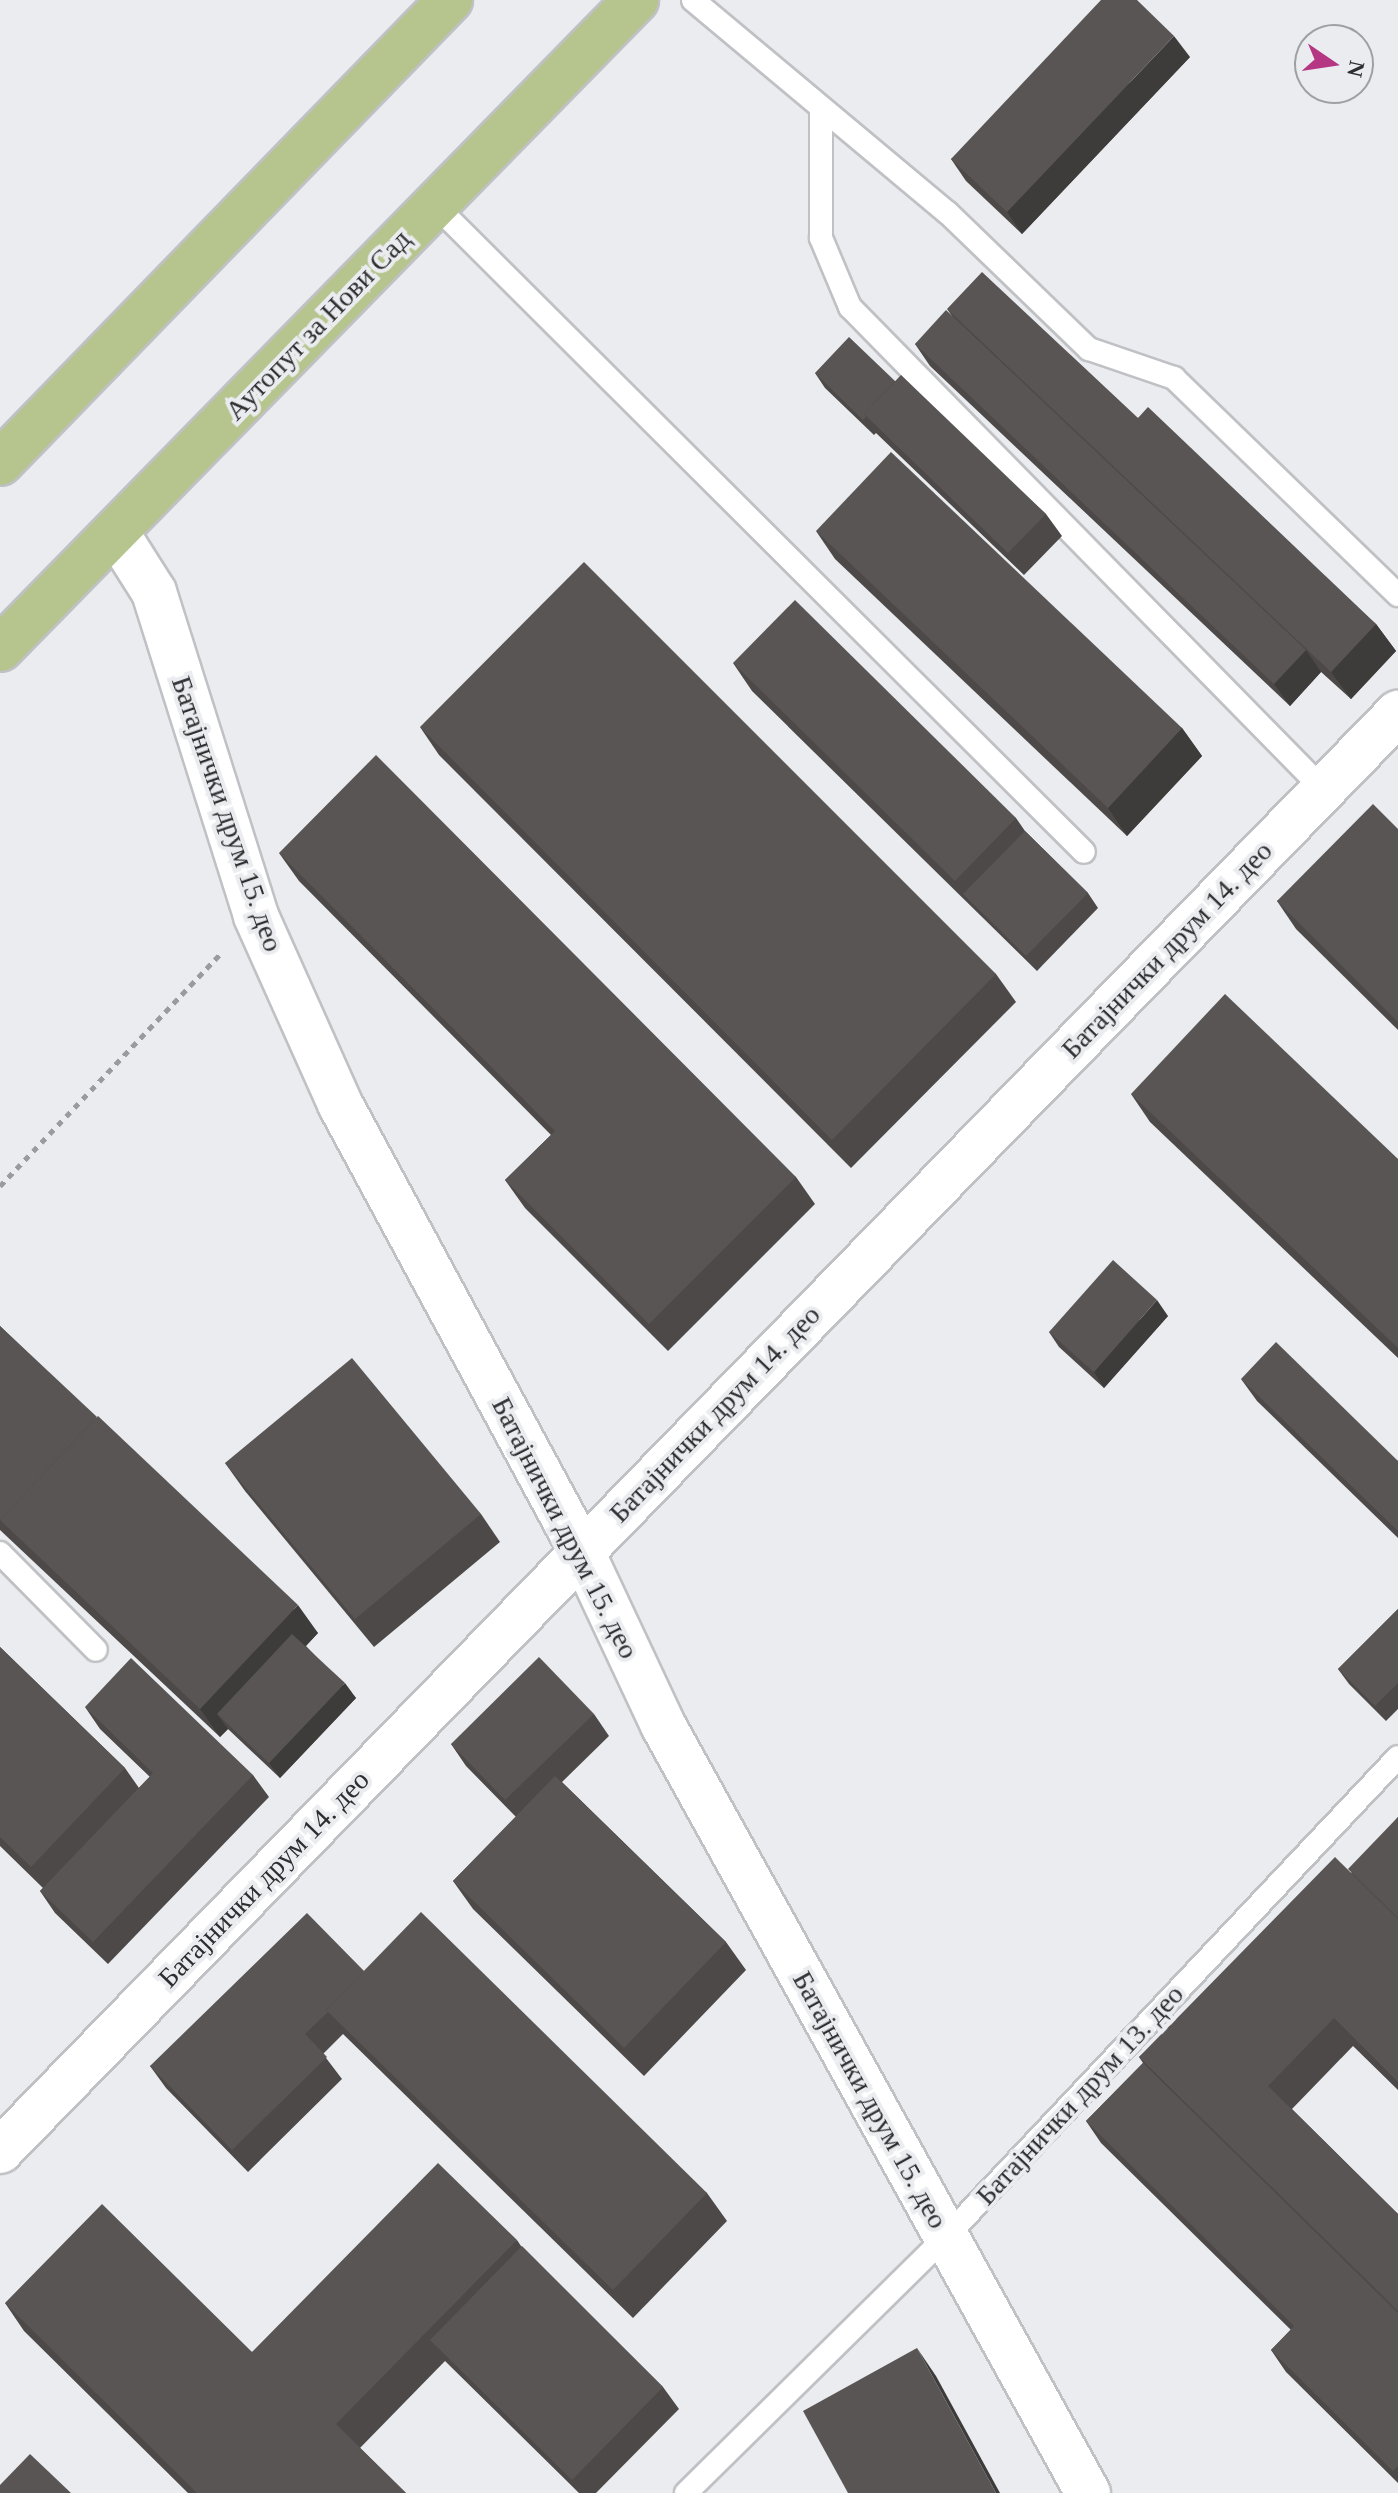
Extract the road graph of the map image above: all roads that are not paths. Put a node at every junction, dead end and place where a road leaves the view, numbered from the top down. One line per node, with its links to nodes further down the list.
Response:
1 (450, 0): 6 (main road)
2 (636, 0): 5 (main road, Аутопут за Нови Сад)
3 (693, 0): 4 (lane)
4 (821, 111): 8 (lane); 11 (lane)
5 (435, 205): 7 (main road, Аутопут за Нови Сад); 12 (lane)
6 (0, 463)
7 (116, 532): 9 (main road, Аутопут за Нови Сад); 13 (street, Батајнички друм 15. део)
8 (1398, 595)
9 (0, 649)
10 (1398, 713): 11 (street, Батајнички друм 14. део)
11 (1323, 789): 13 (street, Батајнички друм 14. део)
12 (1084, 852)
13 (582, 1552): 17 (street, Батајнички друм 14. део); 18 (street, Батајнички друм 15. део)
14 (0, 1553): 15 (lane)
15 (96, 1650)
16 (1398, 1757): 18 (lane, Батајнички друм 13. део)
17 (0, 2151)
18 (946, 2237): 19 (lane, Батајнички друм 13. део); 20 (street, Батајнички друм 15. део)
19 (686, 2493)
20 (1088, 2493)

